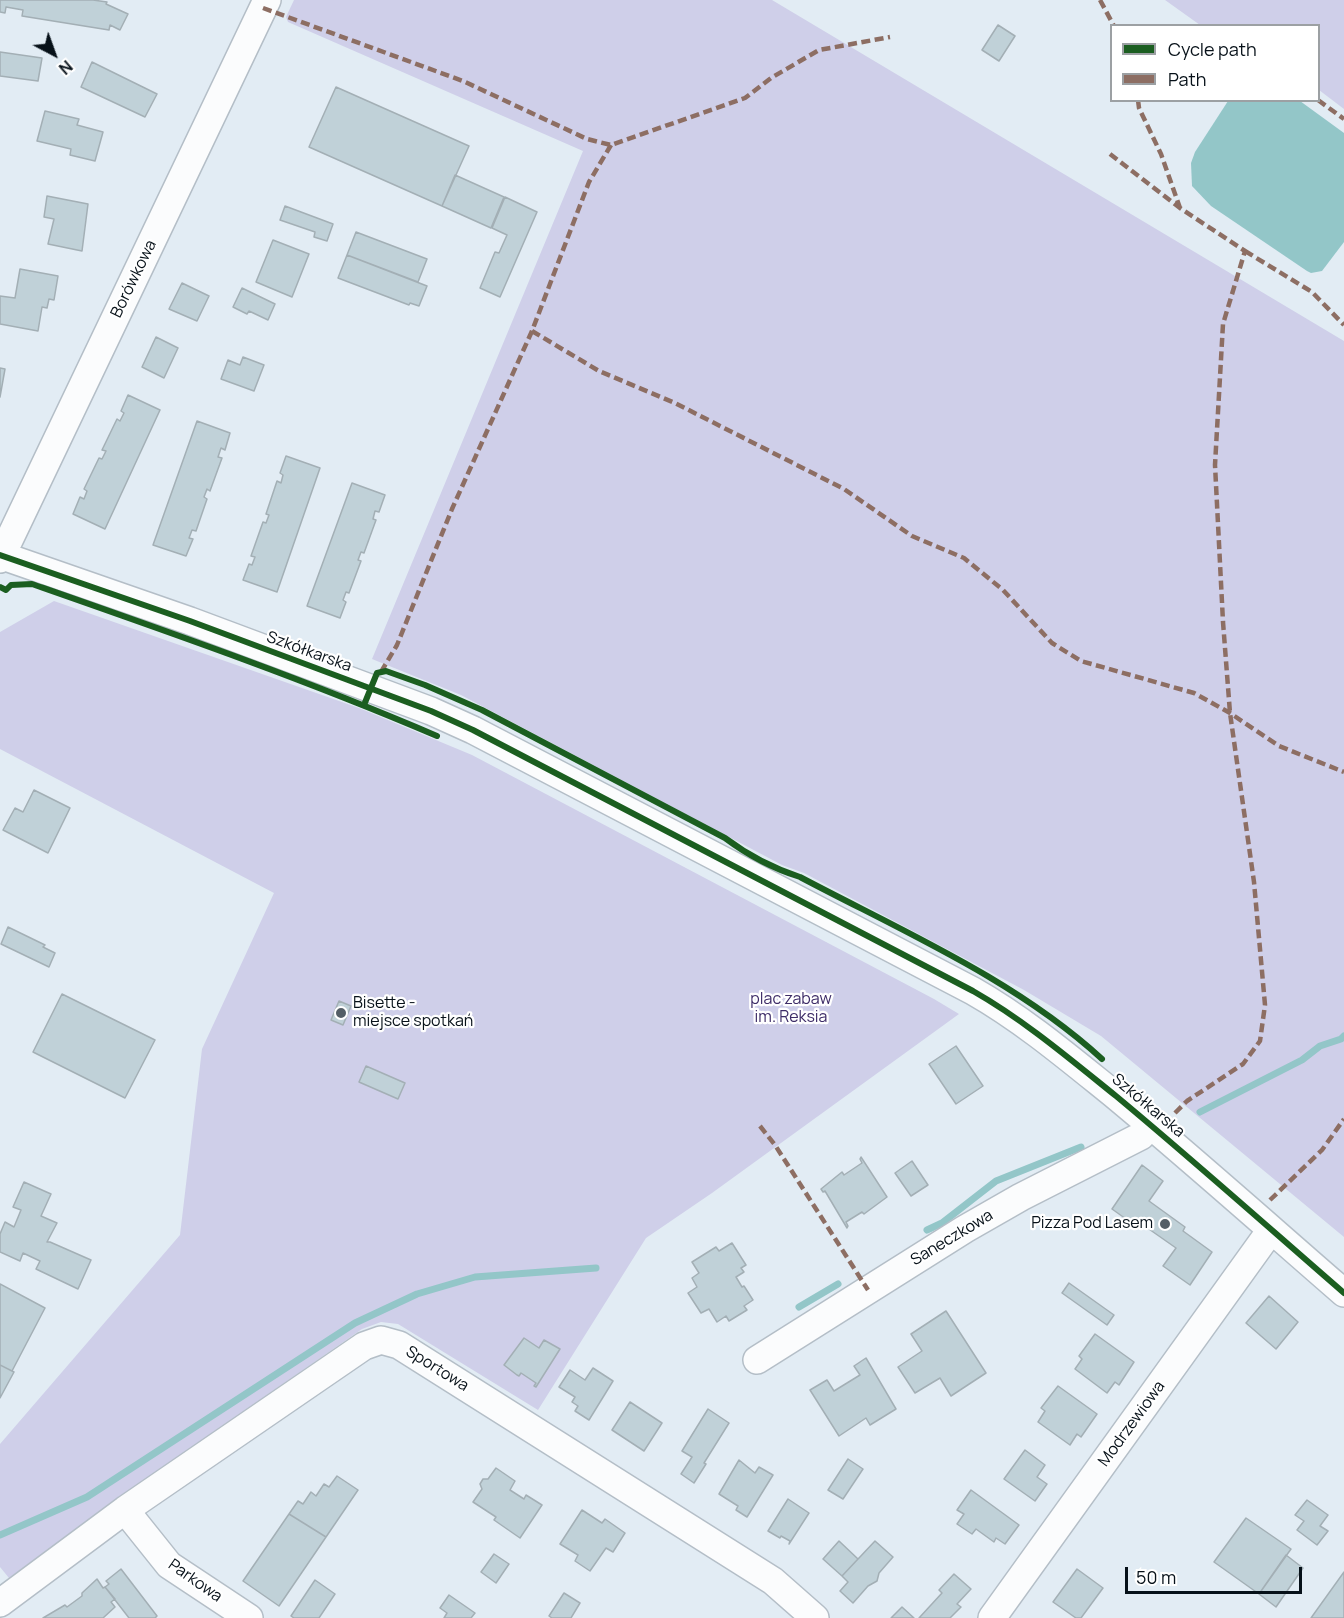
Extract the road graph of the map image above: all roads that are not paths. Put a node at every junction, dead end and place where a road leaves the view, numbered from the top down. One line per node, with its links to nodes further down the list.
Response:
1 (267, 0): 2 (street, Borówkowa)
2 (0, 557): 3 (street, Szkółkarska)
3 (1151, 1125): 4 (street, Szkółkarska); 6 (street, Saneczkowa)
4 (1272, 1230): 5 (street, Szkółkarska); 11 (street, Modrzewiowa)
5 (1344, 1293)
6 (757, 1360)
7 (125, 1510): 8 (street, Sportowa); 9 (street, Parkowa); 10 (street, Sportowa)
8 (1, 1601)
9 (249, 1618)
10 (815, 1618)
11 (992, 1618)

